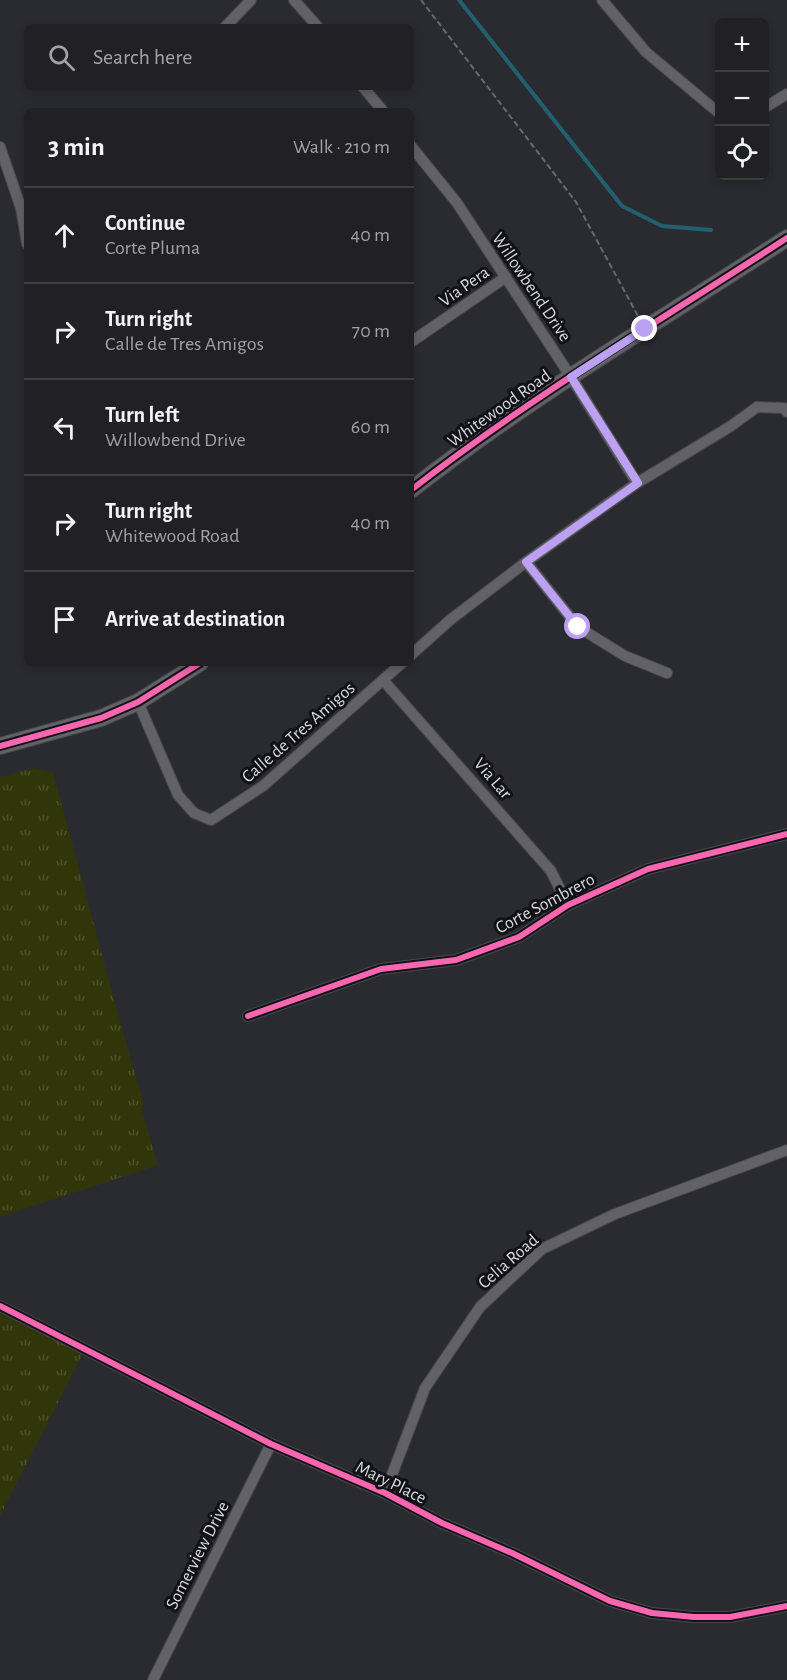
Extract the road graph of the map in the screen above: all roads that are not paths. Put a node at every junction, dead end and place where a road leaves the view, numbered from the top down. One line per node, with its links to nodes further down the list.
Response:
1 (251, 0): 4 (street)
2 (294, 0): 5 (street)
3 (602, 0): 10 (street)
4 (228, 24)
5 (315, 24)
6 (366, 90): 9 (street)
7 (787, 94): 8 (street)
8 (769, 105)
9 (380, 108)
10 (715, 110)
11 (0, 147): 13 (street)
12 (414, 150): 15 (street, Willowbend Drive)
13 (24, 226)
14 (787, 238): 17 (main road, Whitewood Road)
15 (506, 277): 16 (street, Via Pera); 17 (street, Willowbend Drive)
16 (414, 340)
17 (571, 377): 19 (street, Willowbend Drive); 20 (main road, Whitewood Road)
18 (787, 412): 19 (street)
19 (638, 483): 21 (street)
20 (414, 488)
21 (526, 562): 22 (street); 25 (street)
22 (414, 652)
23 (195, 666): 27 (main road)
24 (399, 666): 26 (street, Calle de Tres Amigos)
25 (667, 673)
26 (383, 680): 27 (street, Calle de Tres Amigos); 30 (street, Via Lar)
27 (138, 702): 28 (main road)
28 (0, 746)
29 (787, 834): 30 (street, Corte Sombrero)
30 (568, 905): 31 (street, Corte Sombrero)
31 (248, 1016)
32 (787, 1150): 35 (street, Celia Road)
33 (0, 1306): 34 (street, Mary Place)
34 (271, 1444): 35 (street, Mary Place); 37 (street, Somerview Drive)
35 (385, 1493): 36 (street, Mary Place)
36 (787, 1606)
37 (153, 1680)

